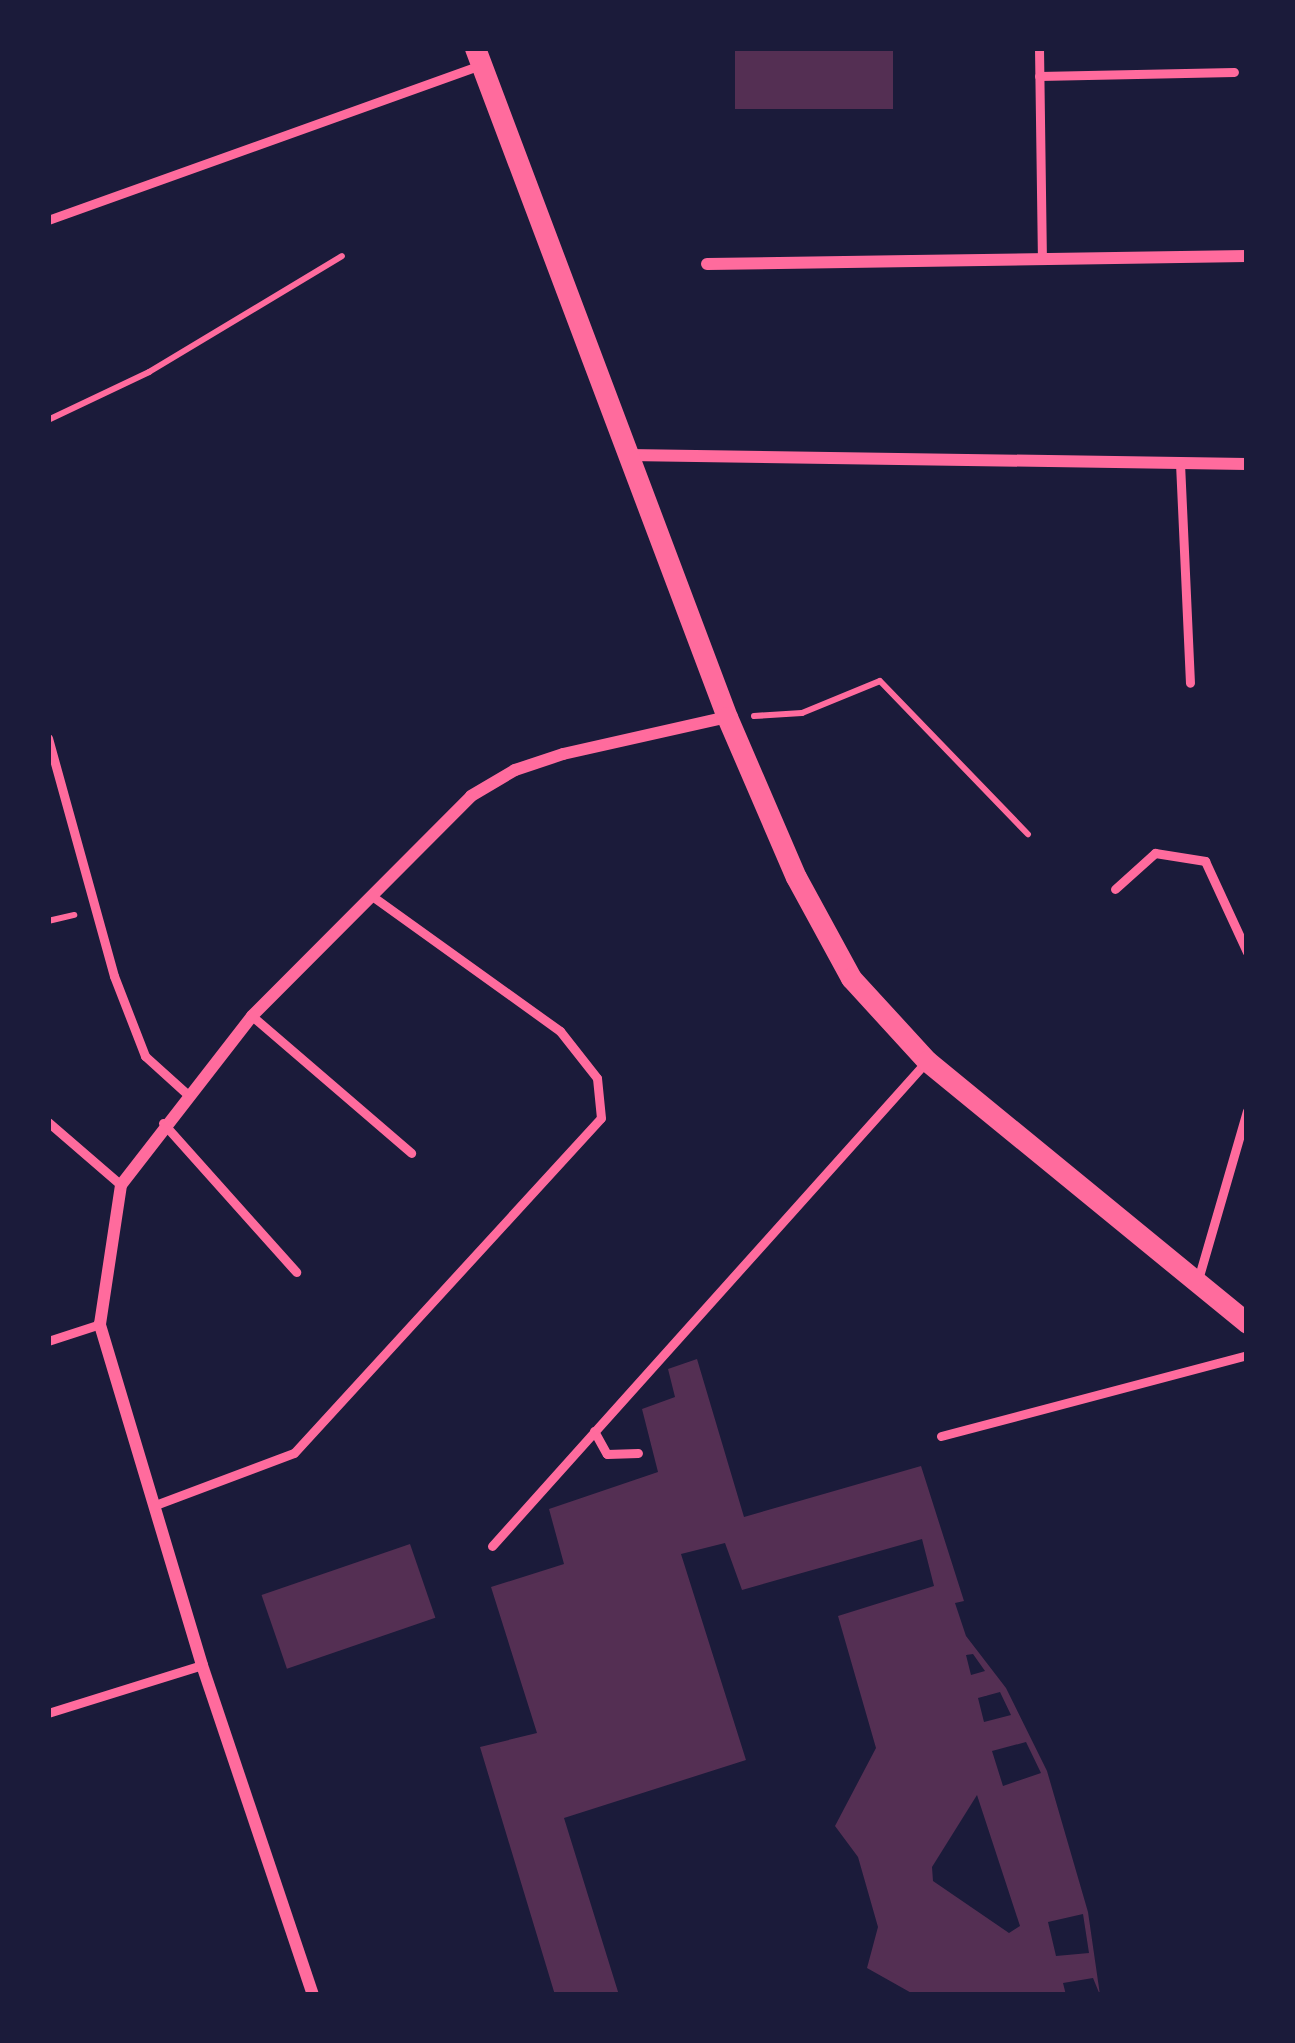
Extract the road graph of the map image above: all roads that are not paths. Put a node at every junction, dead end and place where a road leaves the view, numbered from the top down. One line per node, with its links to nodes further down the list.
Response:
1 (1039, 48): 4 (lane)
2 (478, 57): 5 (lane); 9 (street)
3 (1234, 72): 4 (lane)
4 (1039, 76): 7 (lane)
5 (48, 220)
6 (1247, 256): 7 (street)
7 (1042, 259): 8 (street)
8 (706, 264)
9 (627, 455): 10 (street); 13 (street)
10 (1180, 463): 11 (street); 12 (lane)
11 (1247, 464)
12 (1190, 683)
13 (727, 717): 16 (street); 19 (street)
14 (48, 738): 20 (lane)
15 (1115, 889): 17 (lane)
16 (371, 896): 18 (street); 35 (lane)
17 (1247, 952)
18 (252, 1016): 20 (street); 24 (lane)
19 (927, 1061): 27 (street); 32 (lane)
20 (187, 1094): 23 (street)
21 (1247, 1111): 27 (lane)
22 (48, 1122): 25 (lane)
23 (163, 1123): 25 (street); 26 (lane)
24 (411, 1153)
25 (121, 1185): 29 (street)
26 (296, 1272)
27 (1198, 1283): 28 (street)
28 (1247, 1323)
29 (100, 1324): 30 (lane); 35 (street)
30 (48, 1342)
31 (1247, 1355): 33 (lane)
32 (595, 1431): 34 (lane); 36 (lane)
33 (941, 1436)
34 (638, 1453)
35 (158, 1504): 37 (street)
36 (492, 1546)
37 (202, 1665): 38 (lane); 39 (street)
38 (48, 1713)
39 (313, 1995)

